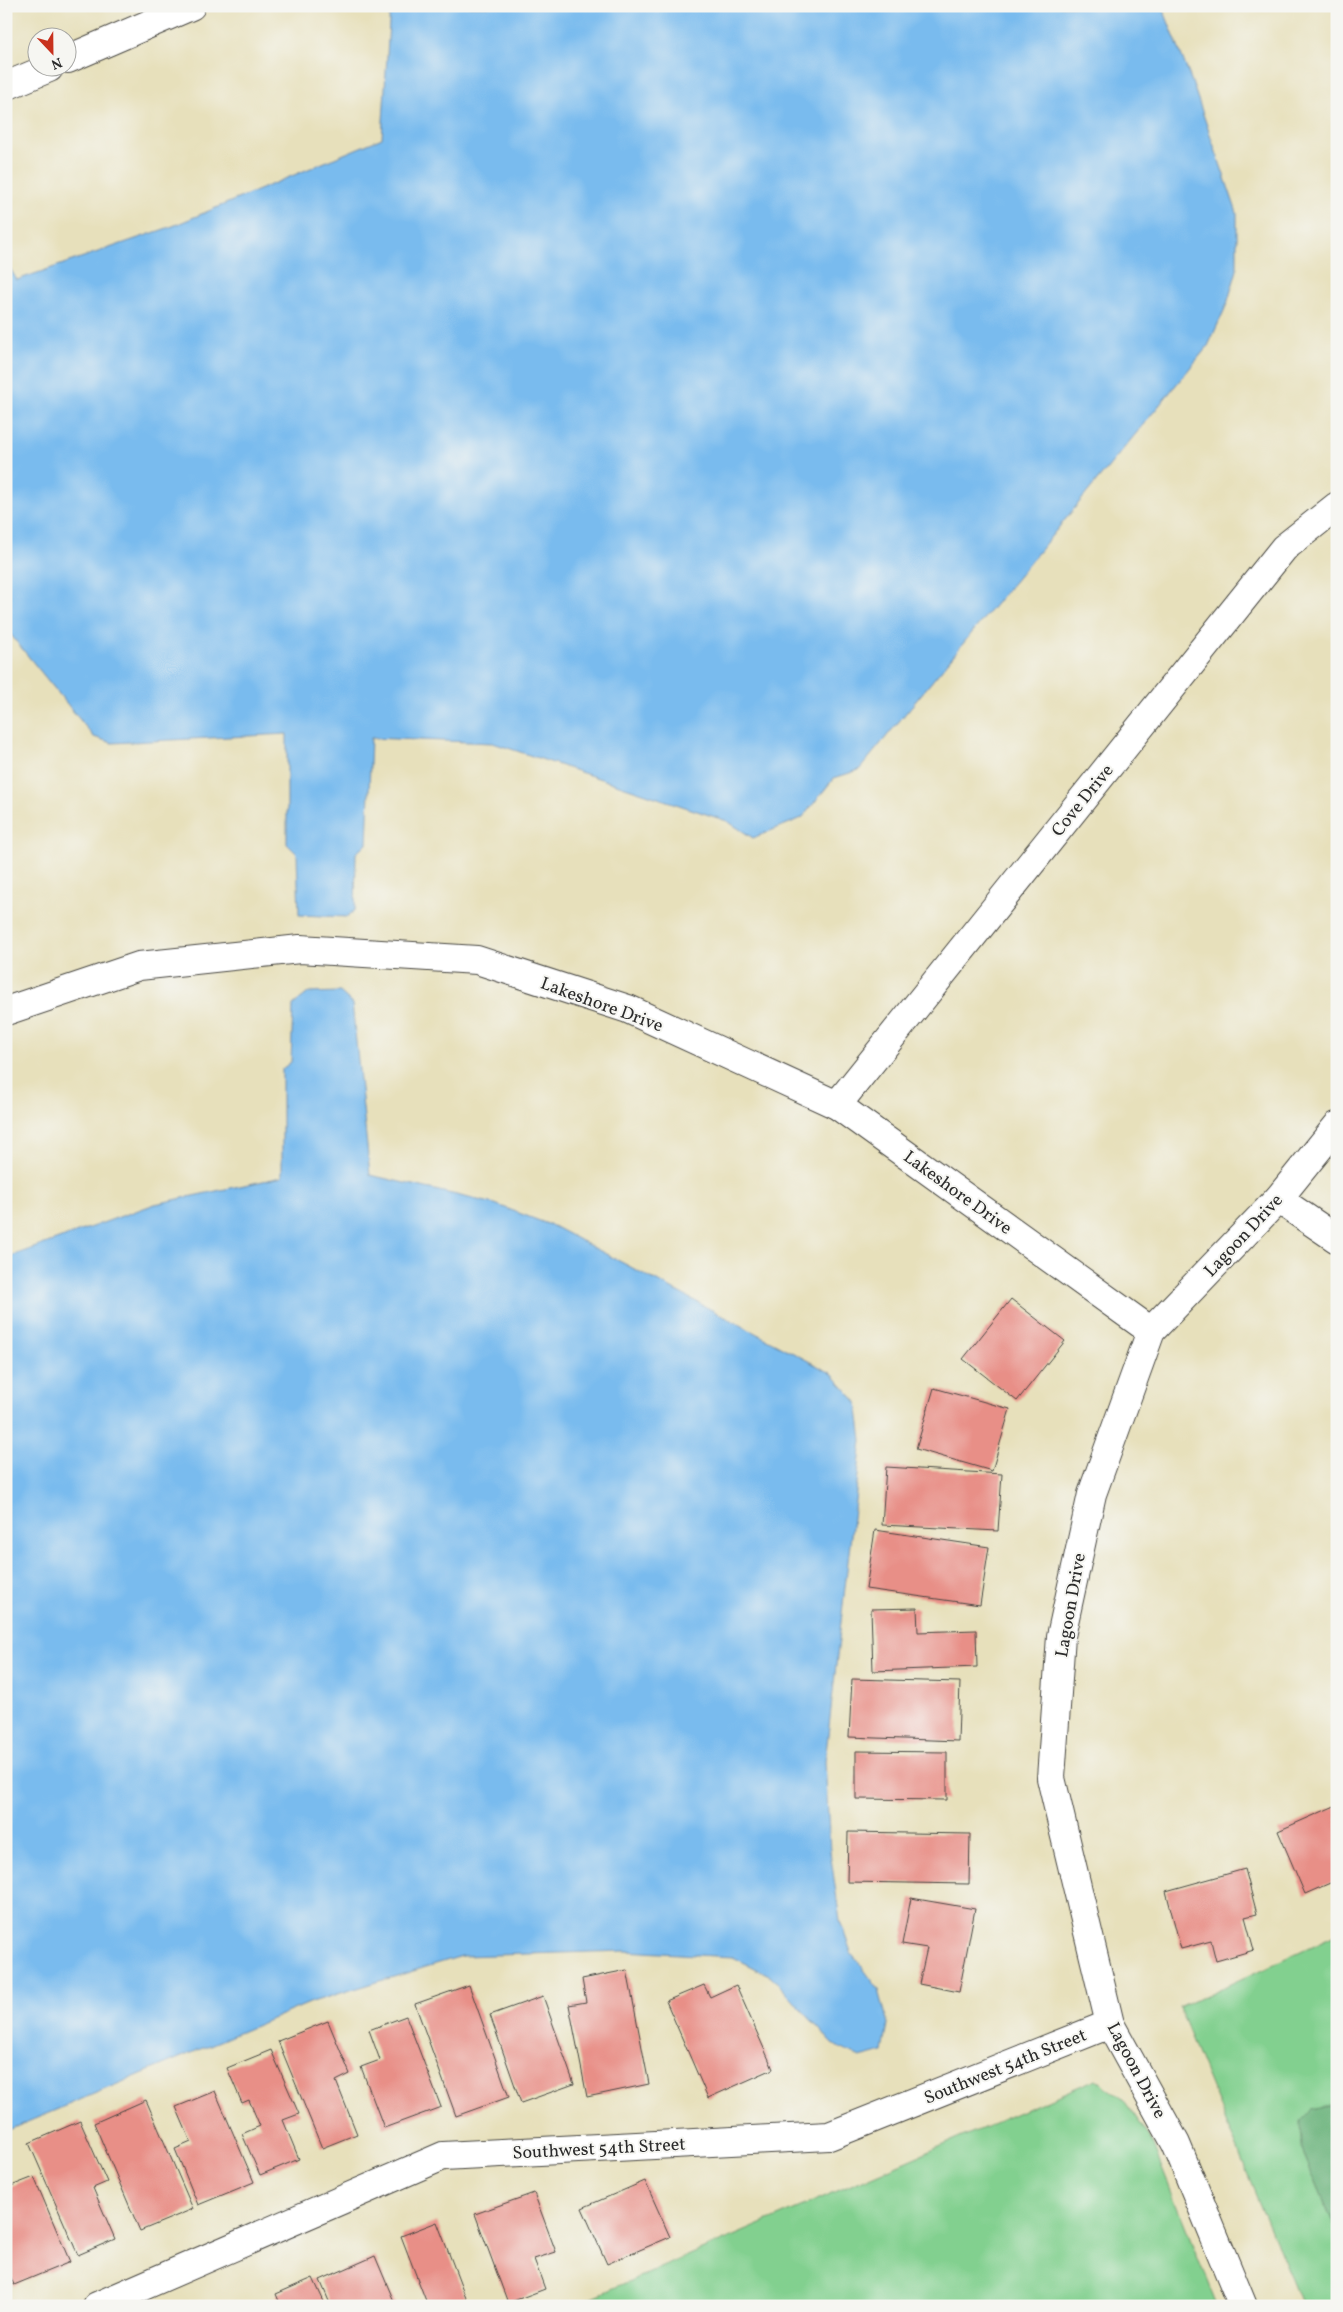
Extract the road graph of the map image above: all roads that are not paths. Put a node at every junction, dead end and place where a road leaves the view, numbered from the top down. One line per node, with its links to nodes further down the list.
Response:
1 (191, 6): 2 (street)
2 (78, 56)
3 (28, 77): 4 (street)
4 (6, 86)
5 (1337, 506): 7 (street, Cove Drive)
6 (6, 1011): 7 (street, Lakeshore Drive)
7 (838, 1105): 11 (street, Lakeshore Drive)
8 (1337, 1126): 9 (street, Lagoon Drive)
9 (1278, 1199): 10 (street); 11 (street, Lagoon Drive)
10 (1337, 1239)
11 (1151, 1331): 12 (street, Lagoon Drive)
12 (1110, 2024): 13 (street, Southwest 54th Street); 14 (street, Lagoon Drive)
13 (96, 2306)
14 (1243, 2306)

